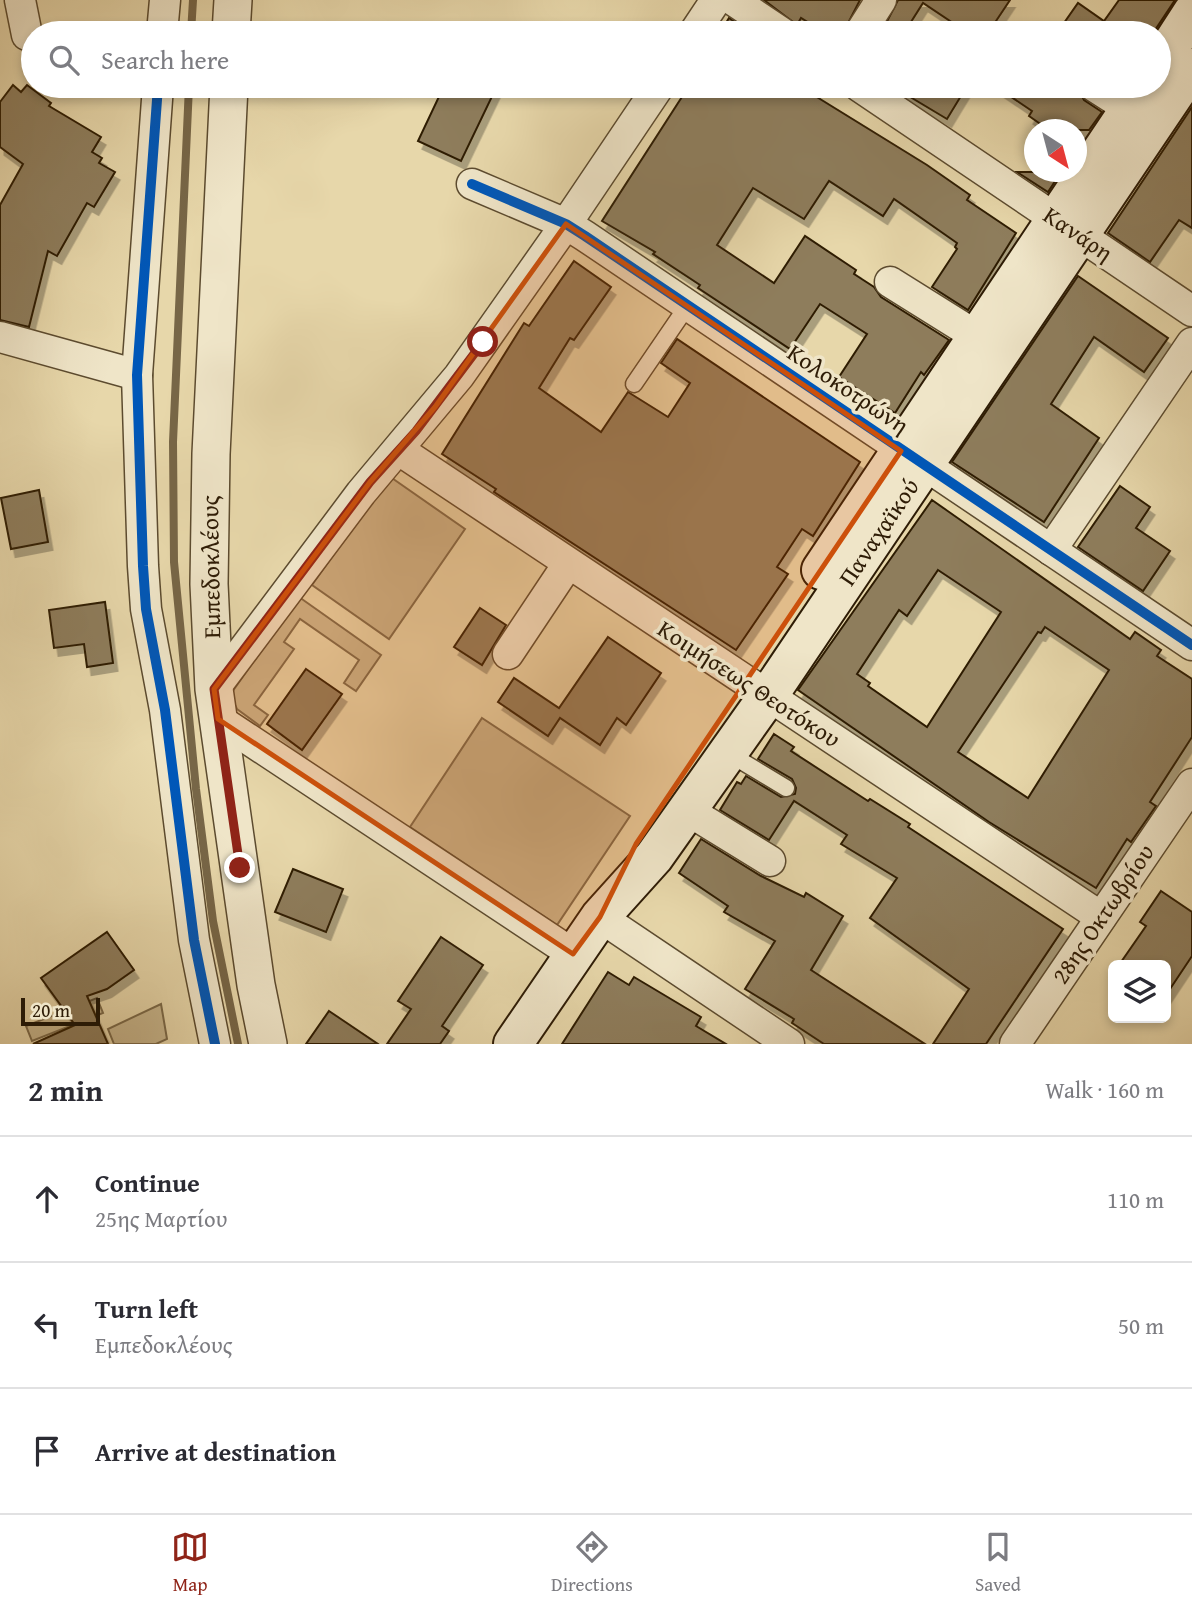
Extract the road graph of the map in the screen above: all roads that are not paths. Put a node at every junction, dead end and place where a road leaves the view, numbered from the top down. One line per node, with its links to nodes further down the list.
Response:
1 (20, 0): 8 (street)
2 (165, 0): 9 (street)
3 (233, 0): 10 (street)
4 (716, 0): 11 (street)
5 (733, 0): 12 (street)
6 (881, 0): 13 (street)
7 (1192, 13): 14 (main road)
8 (24, 21)
9 (163, 21)
10 (232, 21)
11 (702, 21)
12 (764, 21)
13 (868, 21)
14 (1171, 45)
15 (1192, 68): 16 (main road, Παναχαϊκού)
16 (1171, 95)
17 (157, 98): 32 (street)
18 (228, 98): 41 (street, Εμπεδοκλέους)
19 (651, 98): 24 (street)
20 (877, 98): 25 (street, Κανάρη)
21 (1136, 98): 25 (main road, Παναχαϊκού)
22 (1169, 98): 25 (main road, Παναχαϊκού)
23 (472, 184): 24 (street, Κολοκοτρώνη)
24 (566, 224): 27 (street, Κολοκοτρώνη); 34 (street)
25 (1068, 228): 28 (street, Κανάρη); 30 (main road, Παναχαϊκού); 35 (main road, Παναχαϊκού)
26 (890, 282): 30 (street)
27 (688, 305): 33 (lane); 35 (street, Κολοκοτρώνη)
28 (1192, 311)
29 (0, 337): 32 (street)
30 (978, 337): 35 (main road, Παναχαϊκού)
31 (1192, 342): 36 (street)
32 (137, 375): 51 (street)
33 (634, 384)
34 (398, 450): 37 (street, Κοιμήσεως Θεοτόκου); 41 (street)
35 (912, 458): 36 (street, Κολοκοτρώνη); 40 (main road, Παναχαϊκού)
36 (1051, 550): 38 (street, Κολοκοτρώνη)
37 (568, 564): 39 (street); 40 (street, Κοιμήσεως Θεοτόκου)
38 (1192, 645)
39 (508, 654)
40 (757, 689): 42 (main road, Παναχαϊκού); 47 (main road, Παναχαϊκού); 48 (street, Κοιμήσεως Θεοτόκου)
41 (216, 704): 49 (street); 52 (street, Εμπεδοκλέους)
42 (728, 753): 44 (lane); 45 (main road, Παναχαϊκού)
43 (1192, 784): 48 (street, 28ης Οκτωβρίου)
44 (786, 788)
45 (687, 810): 46 (street); 47 (main road, Παναχαϊκού)
46 (770, 861)
47 (600, 917): 49 (main road, Παναχαϊκού); 53 (street)
48 (1101, 917): 54 (street, 28ης Οκτωβρίου)
49 (573, 954): 50 (main road, Παναχαϊκού)
50 (515, 1043)
51 (215, 1044)
52 (268, 1044)
53 (789, 1044)
54 (1015, 1044)

